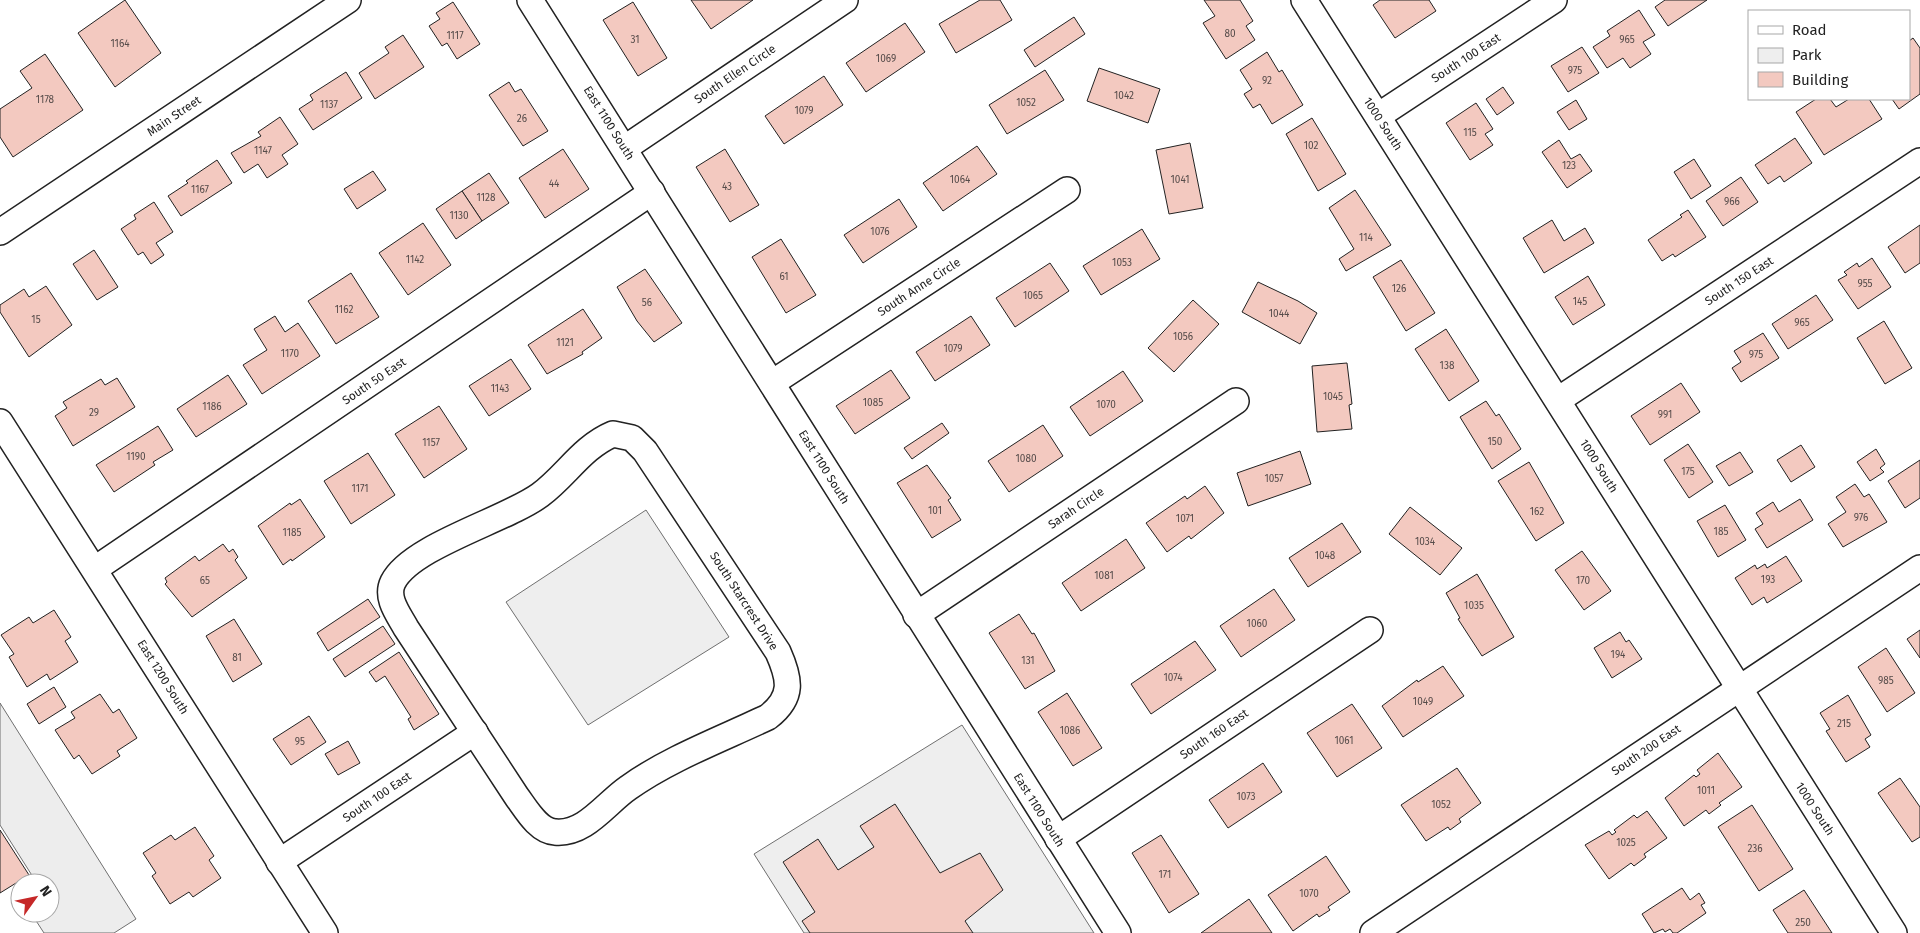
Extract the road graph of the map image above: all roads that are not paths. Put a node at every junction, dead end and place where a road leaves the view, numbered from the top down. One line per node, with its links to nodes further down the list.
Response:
1 (348, 0): 11 (street, Main Street)
2 (530, 0): 7 (street, East 1100 South)
3 (845, 0): 7 (street, South Ellen Circle)
4 (1304, 0): 6 (street, 1000 South)
5 (1554, 0): 6 (street, South 100 East)
6 (1378, 116): 14 (street, 1000 South)
7 (625, 148): 10 (street, East 1100 South)
8 (1920, 161): 14 (street, South 150 East)
9 (1066, 190): 12 (street, South Anne Circle)
10 (652, 192): 12 (street, East 1100 South); 17 (street, South 50 East)
11 (0, 232)
12 (772, 383): 18 (street, East 1100 South)
13 (1236, 400): 18 (street, Sarah Circle)
14 (1558, 400): 20 (street, 1000 South)
15 (0, 422): 17 (street, East 1200 South)
16 (1920, 568): 20 (street, South 200 East)
17 (95, 569): 23 (street, East 1200 South)
18 (916, 615): 22 (street, East 1100 South)
19 (1370, 630): 22 (street, South 160 East)
20 (1738, 688): 26 (street, South 200 East); 27 (street, 1000 South)
21 (475, 732): 21 (street, South Starcrest Drive); 23 (street, South 100 East)
22 (1058, 839): 25 (street, East 1100 South)
23 (279, 862): 24 (street, East 1200 South)
24 (325, 933)
25 (1118, 933)
26 (1373, 933)
27 (1894, 933)

